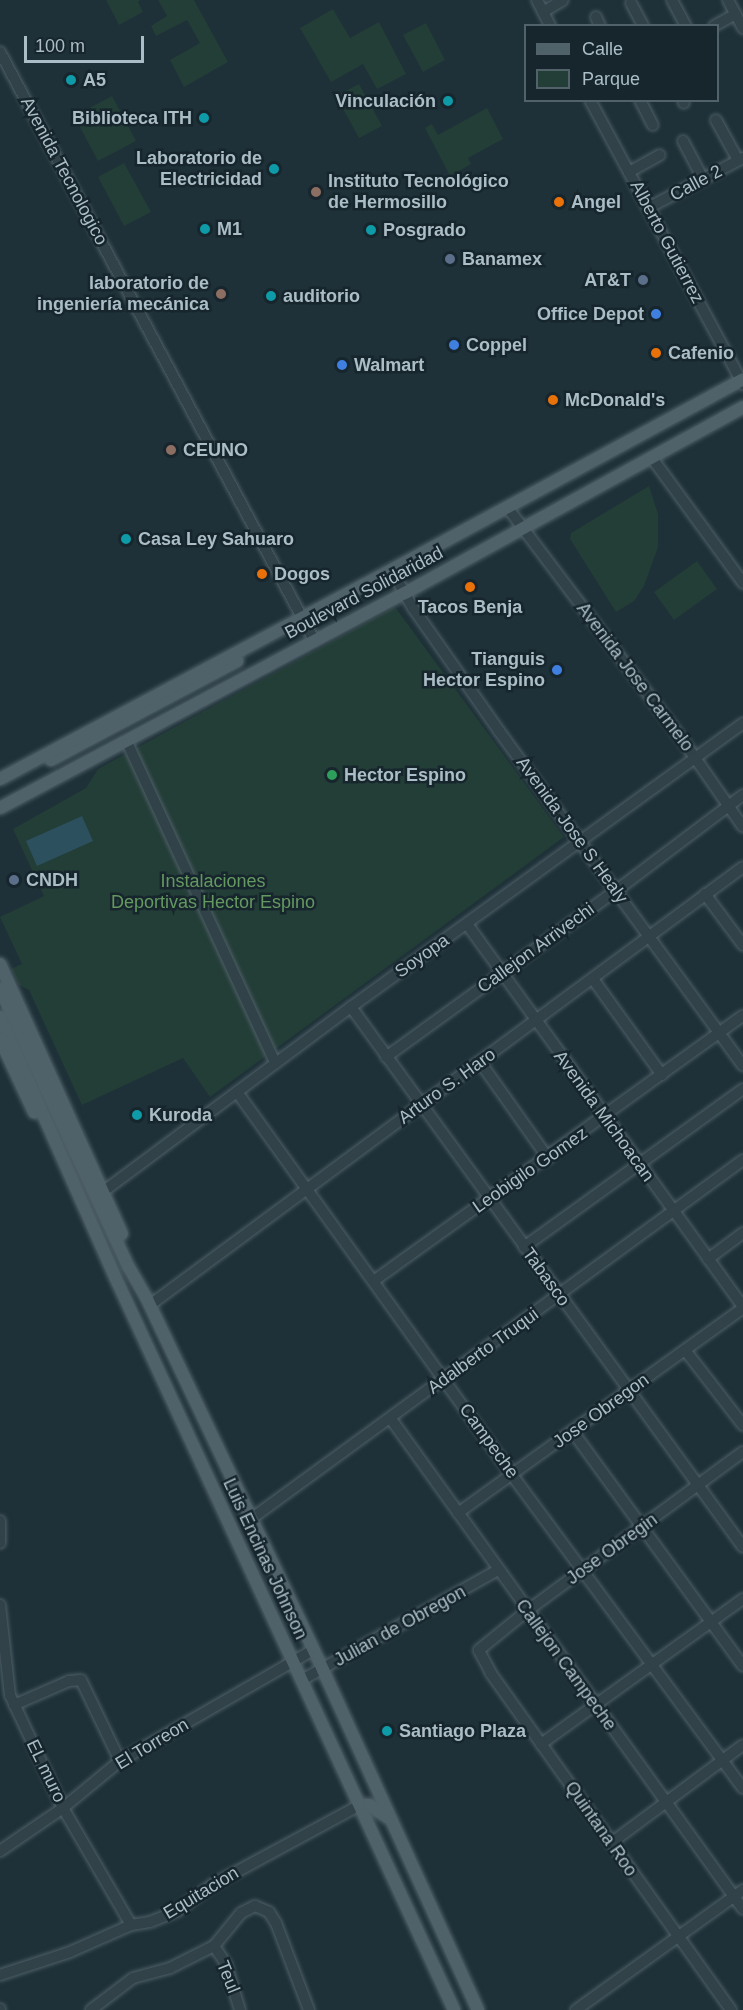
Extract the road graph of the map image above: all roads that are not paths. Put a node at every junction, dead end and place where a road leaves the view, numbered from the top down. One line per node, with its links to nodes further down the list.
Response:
1 (537, 0): 6 (street)
2 (563, 0): 6 (street)
3 (672, 0): 10 (street)
4 (728, 0): 7 (street)
5 (631, 3): 9 (street)
6 (543, 12): 8 (street)
7 (736, 14): 11 (street); 12 (street)
8 (549, 24)
9 (642, 24)
10 (685, 24)
11 (718, 24)
12 (743, 28)
13 (0, 52): 32 (street, Avenida Tecnologico)
14 (591, 102): 21 (street, Alberto Gutierrez)
15 (641, 102): 17 (street)
16 (716, 120): 20 (street)
17 (653, 125)
18 (683, 141): 22 (street)
19 (660, 155): 21 (street)
20 (741, 159): 22 (street, Calle 2)
21 (629, 172): 23 (street, Alberto Gutierrez)
22 (704, 179): 23 (street, Calle 2)
23 (648, 208): 24 (street, Alberto Gutierrez)
24 (742, 381): 27 (main road, Boulevard Solidaridad)
25 (743, 407): 26 (main road, Boulevard Solidaridad)
26 (652, 458): 28 (main road, Boulevard Solidaridad); 30 (street)
27 (507, 507): 28 (street, Avenida Jose Carmelo); 29 (main road, Boulevard Solidaridad)
28 (523, 529): 31 (main road, Boulevard Solidaridad); 37 (street, Avenida Jose Carmelo)
29 (392, 571): 31 (street, Avenida Jose S Healy); 32 (main road, Boulevard Solidaridad)
30 (743, 583)
31 (405, 593): 34 (main road, Boulevard Solidaridad); 44 (street, Avenida Jose S Healy)
32 (302, 618): 33 (main road, Boulevard Solidaridad); 34 (street, Avenida Tecnologico)
33 (272, 633): 38 (main road, Boulevard Solidaridad); 39 (main road)
34 (314, 640): 36 (main road, Boulevard Solidaridad)
35 (743, 723): 37 (street, Soyopa)
36 (126, 740): 42 (main road, Boulevard Solidaridad); 63 (street)
37 (696, 759): 41 (street, Avenida Jose Carmelo); 44 (street, Soyopa)
38 (0, 778)
39 (0, 787)
40 (743, 795): 41 (street, Callejon Arrivechi)
41 (728, 806): 43 (street, Avenida Jose Carmelo); 46 (street, Callejon Arrivechi)
42 (0, 808)
43 (743, 827)
44 (580, 841): 46 (street, Avenida Jose S Healy); 48 (street, Soyopa)
45 (743, 867): 47 (street, Arturo S. Haro)
46 (617, 890): 49 (street, Avenida Jose S Healy); 52 (street, Callejon Arrivechi)
47 (705, 894): 49 (street, Arturo S. Haro); 50 (street)
48 (467, 924): 52 (street, Avenida Michoacan); 55 (street, Soyopa)
49 (650, 936): 53 (street, Arturo S. Haro); 59 (street, Avenida Jose S Healy)
50 (743, 945)
51 (0, 964): 74 (main road)
52 (500, 974): 58 (street, Avenida Michoacan); 61 (street, Callejon Arrivechi)
53 (593, 979): 58 (street, Arturo S. Haro); 65 (street)
54 (0, 989): 74 (main road)
55 (351, 1007): 61 (street, Tabasco); 63 (street, Soyopa)
56 (743, 1016): 59 (street, Leobigilo Gomez)
57 (0, 1017): 75 (main road, Luis Encinas Johnson)
58 (536, 1022): 62 (street, Arturo S. Haro); 69 (street, Avenida Michoacan)
59 (719, 1034): 64 (street, Avenida Jose S Healy); 65 (street, Leobigilo Gomez)
60 (0, 1040): 75 (main road)
61 (386, 1057): 68 (street, Tabasco)
62 (480, 1062): 68 (street, Arturo S. Haro); 70 (street)
63 (275, 1063): 67 (street, Soyopa)
64 (743, 1066)
65 (662, 1075): 69 (street, Leobigilo Gomez)
66 (743, 1089): 72 (street)
67 (237, 1092): 73 (street, Campeche); 74 (street, Soyopa)
68 (421, 1105): 73 (street, Arturo S. Haro); 76 (street, Tabasco)
69 (605, 1116): 70 (street, Leobigilo Gomez); 72 (street, Avenida Michoacan)
70 (548, 1158): 76 (street, Leobigilo Gomez)
71 (743, 1160): 77 (street, Adalberto Truqui)
72 (640, 1164): 77 (street, Avenida Michoacan); 79 (street)
73 (306, 1187): 81 (street, Campeche); 83 (street, Arturo S. Haro)
74 (100, 1195): 83 (main road, Luis Encinas Johnson)
75 (81, 1198): 110 (main road, Luis Encinas Johnson)
76 (489, 1198): 79 (street, Tabasco); 81 (street, Leobigilo Gomez)
77 (674, 1210): 80 (street, Avenida Michoacan); 82 (street, Adalberto Truqui)
78 (743, 1233): 80 (street)
79 (524, 1247): 82 (street, Tabasco)
80 (708, 1258): 84 (street, Avenida Michoacan)
81 (375, 1280): 86 (street, Campeche)
82 (560, 1296): 86 (street, Adalberto Truqui); 87 (street, Tabasco)
83 (148, 1302): 95 (main road, Luis Encinas Johnson)
84 (743, 1307): 85 (street, Jose Obregon)
85 (685, 1350): 87 (street, Jose Obregon); 89 (street)
86 (444, 1379): 88 (street, Adalberto Truqui); 92 (street, Campeche)
87 (629, 1390): 90 (street, Jose Obregon); 93 (street, Tabasco)
88 (391, 1419): 94 (street, Callejon Campeche); 95 (street, Adalberto Truqui)
89 (743, 1425)
90 (573, 1432): 92 (street, Jose Obregon); 97 (street)
91 (743, 1452): 93 (street, Jose Obregin)
92 (512, 1474): 94 (street, Jose Obregon); 103 (street, Campeche)
93 (698, 1486): 97 (street, Jose Obregin); 99 (street, Tabasco)
94 (458, 1513): 102 (street, Callejon Campeche)
95 (251, 1519): 109 (main road, Luis Encinas Johnson)
96 (0, 1521): 100 (street)
97 (642, 1527): 103 (street, Jose Obregin); 107 (street)
98 (743, 1527): 99 (street)
99 (733, 1534): 101 (street, Tabasco)
100 (0, 1543)
101 (743, 1547)
102 (498, 1570): 106 (street, Callejon Campeche); 113 (street, Julian de Obregon)
103 (584, 1570): 106 (street, Jose Obregin); 111 (street, Campeche)
104 (743, 1599): 107 (street)
105 (0, 1605): 115 (street, EL muro)
106 (527, 1611): 108 (street, Jose Obregin); 116 (street, Callejon Campeche)
107 (711, 1622): 111 (street); 112 (street)
108 (482, 1646): 117 (street, Quintana Roo)
109 (313, 1650): 110 (street, El Torreon); 113 (main road, Luis Encinas Johnson)
110 (293, 1662): 114 (main road, Luis Encinas Johnson); 120 (street, El Torreon)
111 (654, 1665): 116 (street); 119 (street, Campeche)
112 (743, 1666)
113 (323, 1670): 114 (street, Julian de Obregon); 125 (main road, Luis Encinas Johnson)
114 (302, 1680): 123 (main road, Luis Encinas Johnson)
115 (14, 1705): 120 (street); 124 (street, EL muro)
116 (596, 1706): 117 (street); 122 (street, Callejon Campeche)
117 (541, 1744): 126 (street, Quintana Roo)
118 (743, 1745): 119 (street)
119 (723, 1760): 121 (street, Campeche); 122 (street)
120 (120, 1761): 124 (street, El Torreon)
121 (743, 1788)
122 (666, 1802): 126 (street); 128 (street, Callejon Campeche)
123 (360, 1805): 125 (main road); 130 (street, Equitacion); 137 (main road, Luis Encinas Johnson)
124 (63, 1808): 127 (street, El Torreon); 130 (street, EL muro)
125 (392, 1821): 138 (main road, Luis Encinas Johnson)
126 (611, 1843): 131 (street, Quintana Roo)
127 (0, 1851)
128 (738, 1893): 129 (street, Callejon Campeche); 131 (street)
129 (743, 1909)
130 (131, 1925): 133 (street, Equitacion)
131 (678, 1936): 139 (street); 140 (street, Quintana Roo)
132 (214, 1946): 134 (street); 135 (street, Teul); 136 (street)
133 (0, 1975)
134 (91, 2010)
135 (240, 2010)
136 (309, 2010)
137 (454, 2010)
138 (478, 2010)
139 (576, 2010)
140 (731, 2010)

